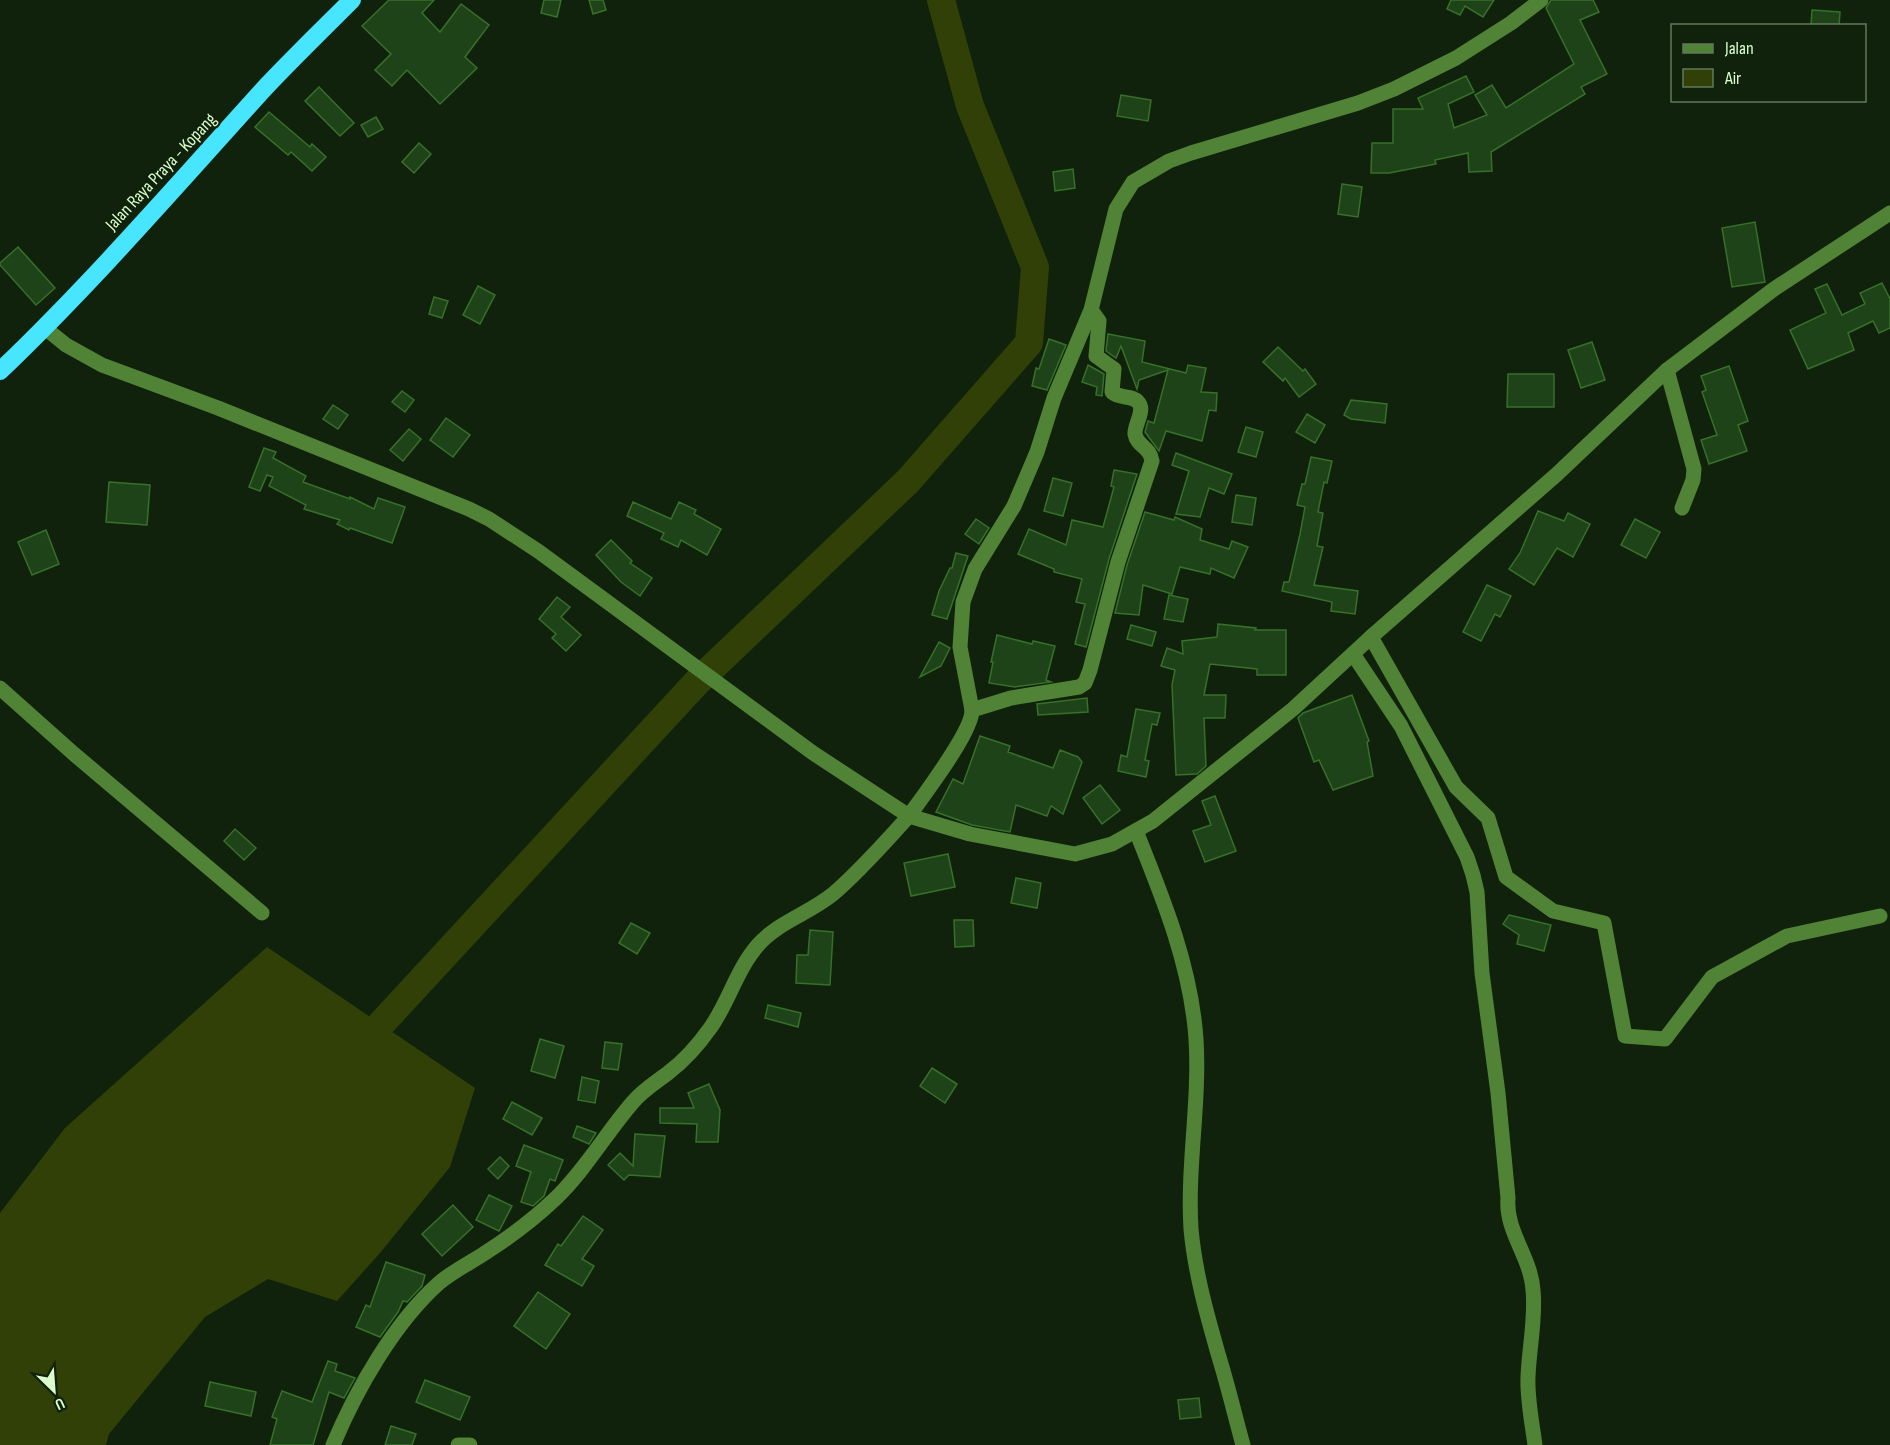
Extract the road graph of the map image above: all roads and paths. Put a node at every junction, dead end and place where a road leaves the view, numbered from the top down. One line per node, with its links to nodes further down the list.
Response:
1 (352, 0): 5 (highway, Jalan Raya Praya - Kopang)
2 (1541, 0): 4 (street)
3 (1890, 213): 6 (street)
4 (1091, 310): 12 (street); 12 (street)
5 (45, 327): 7 (highway, Jalan Raya Praya - Kopang); 13 (street)
6 (1667, 370): 8 (street); 9 (street)
7 (0, 371)
8 (1682, 508)
9 (1371, 638): 10 (street); 16 (street)
10 (1353, 654): 14 (street); 21 (street)
11 (0, 688): 15 (street)
12 (972, 710): 13 (street)
13 (909, 816): 14 (street); 17 (street)
14 (1136, 831): 20 (street)
15 (262, 913)
16 (1880, 916)
17 (333, 1445)
18 (458, 1445): 19 (street)
19 (470, 1445)
20 (1243, 1445)
21 (1534, 1445)

